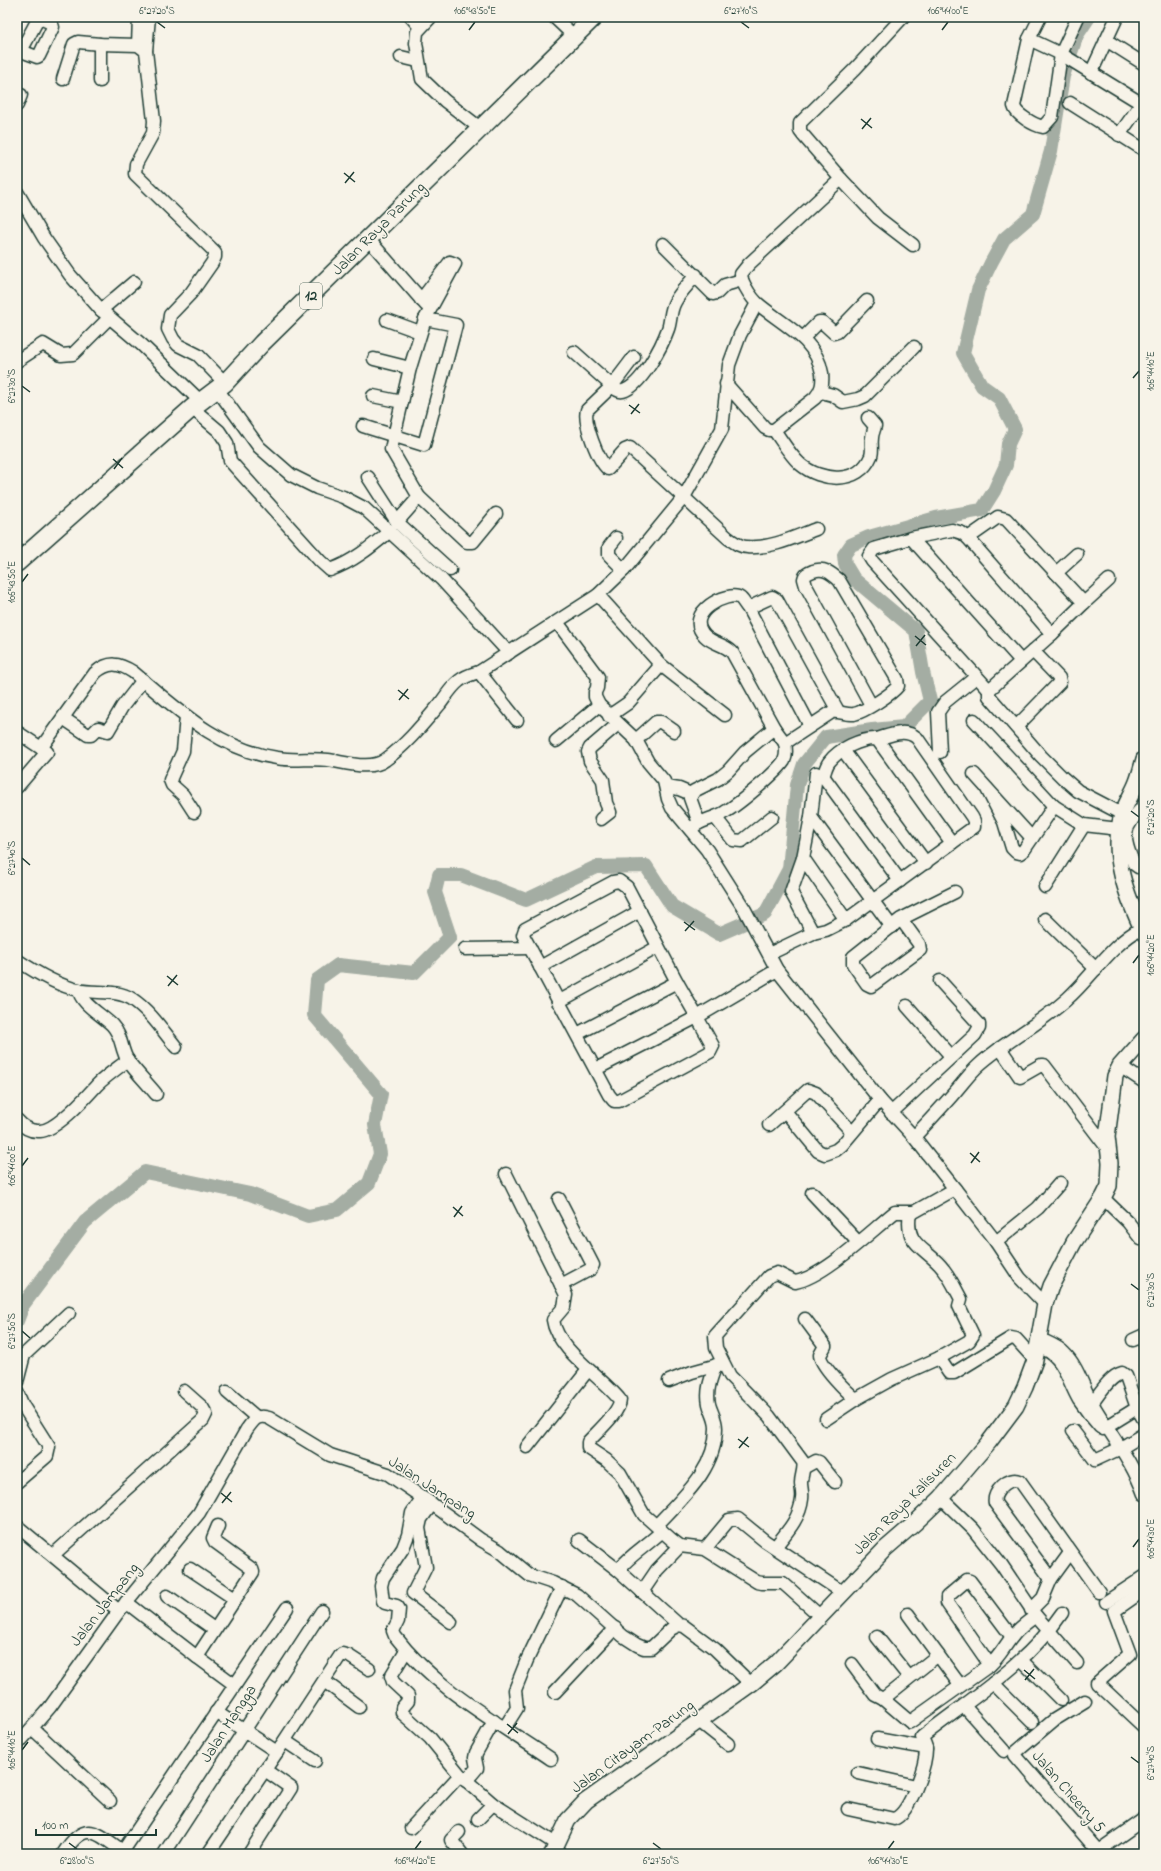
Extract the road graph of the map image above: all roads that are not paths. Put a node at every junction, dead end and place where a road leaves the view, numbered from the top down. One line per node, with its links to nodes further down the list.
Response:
1 (139, 17): 17 (street)
2 (149, 17): 17 (street)
3 (411, 17): 12 (street)
4 (431, 17): 12 (street)
5 (554, 17): 13 (street)
6 (586, 17): 13 (highway, Jalan Raya Parung / 12)
7 (594, 17): 13 (highway, Jalan Raya Parung / 12)
8 (903, 17): 30 (street)
9 (1040, 17): 14 (street)
10 (1078, 17): 19 (street)
11 (1117, 17): 15 (street)
12 (420, 27): 20 (street)
13 (572, 34): 27 (highway, Jalan Raya Parung / 12)
14 (1029, 39): 19 (street); 19 (street)
15 (1106, 40): 21 (street); 22 (street)
16 (100, 44): 17 (street); 23 (street); 24 (street)
17 (142, 48): 52 (street)
18 (401, 57): 20 (street)
19 (1067, 58): 22 (street)
20 (418, 61): 27 (street)
21 (1144, 64)
22 (1090, 73): 26 (street)
23 (63, 79)
24 (100, 81)
25 (1070, 103): 28 (street)
26 (1143, 103): 28 (street)
27 (479, 126): 32 (highway, Jalan Raya Parung / 12); 52 (highway, Jalan Raya Parung / 12)
28 (1119, 134): 29 (street)
29 (1144, 150)
30 (841, 179): 34 (street); 36 (street)
31 (17, 192): 41 (street)
32 (368, 240): 38 (street); 52 (highway, Jalan Raya Parung / 12)
33 (663, 244): 35 (street)
34 (913, 245)
35 (696, 275): 36 (street); 54 (street)
36 (742, 280): 40 (street)
37 (134, 282): 41 (street)
38 (420, 300): 42 (street); 42 (street)
39 (867, 301): 45 (street)
40 (757, 303): 45 (street); 53 (street)
41 (105, 314): 50 (street); 57 (street)
42 (427, 314): 44 (street); 62 (street)
43 (387, 320): 44 (street)
44 (420, 332): 51 (street)
45 (803, 338): 55 (street)
46 (914, 347): 55 (street)
47 (574, 352): 54 (street)
48 (634, 357): 54 (street)
49 (374, 359): 51 (street)
50 (17, 361)
51 (410, 368): 58 (street)
52 (221, 384): 57 (highway, Jalan Raya Parung / 12); 67 (street)
53 (726, 384): 61 (street); 65 (street)
54 (612, 386): 65 (street)
55 (821, 392): 61 (street)
56 (374, 396): 58 (street)
57 (194, 402): 67 (street); 72 (highway, Jalan Raya Parung / 12); 74 (highway, Jalan Raya Parung / 12)
58 (402, 402): 62 (street)
59 (868, 418): 61 (street)
60 (363, 426): 62 (street)
61 (774, 430)
62 (394, 436): 64 (street)
63 (368, 477): 67 (street)
64 (419, 497): 66 (street); 67 (street)
65 (684, 497): 68 (street); 76 (street)
66 (496, 514)
67 (393, 527): 75 (street); 85 (street)
68 (816, 529)
69 (616, 538): 76 (street)
70 (911, 538): 71 (street); 86 (street); 89 (street)
71 (968, 538): 77 (street); 83 (street)
72 (17, 552)
73 (1076, 554): 77 (street)
74 (17, 563)
75 (450, 570)
76 (624, 570): 79 (street)
77 (1056, 573): 80 (street)
78 (1109, 580): 80 (street)
79 (598, 595): 82 (street); 87 (street)
80 (1084, 603): 83 (street)
81 (748, 608): 94 (street); 102 (street); 104 (street)
82 (557, 622): 85 (street); 92 (street)
83 (1052, 634): 84 (street)
84 (1034, 651): 86 (street); 103 (street)
85 (509, 653): 88 (street)
86 (1021, 661): 91 (street)
87 (661, 665): 95 (street); 97 (street)
88 (479, 672): 96 (street); 99 (street)
89 (976, 677): 91 (street); 113 (street)
90 (143, 680): 96 (street); 98 (street); 98 (street)
91 (989, 690): 103 (street)
92 (599, 705): 97 (street); 109 (street)
93 (872, 705): 93 (street); 94 (street)
94 (838, 712): 102 (street)
95 (725, 715)
96 (186, 716): 123 (street)
97 (609, 716): 101 (street)
98 (63, 718): 111 (street)
99 (517, 720)
100 (974, 720): 122 (street)
101 (618, 724): 108 (street); 128 (street)
102 (810, 726): 110 (street)
103 (1016, 727): 124 (street)
104 (774, 728): 110 (street); 120 (street)
105 (674, 731): 108 (street)
106 (17, 732): 111 (street)
107 (877, 739): 112 (street); 133 (street); 133 (street)
108 (636, 740): 118 (street)
109 (556, 741)
110 (785, 742): 126 (street)
111 (41, 748): 117 (street)
112 (843, 750): 116 (street); 135 (street)
113 (940, 752)
114 (1144, 758): 124 (main road)
115 (974, 774): 119 (street)
116 (823, 776): 127 (street); 137 (street)
117 (17, 787)
118 (666, 787): 120 (street); 130 (street)
119 (987, 789): 132 (street); 132 (street)
120 (691, 794): 130 (street)
121 (1144, 805): 136 (street)
122 (1054, 806): 129 (street); 132 (street)
123 (194, 812)
124 (1122, 814): 131 (main road)
125 (772, 816): 126 (street)
126 (715, 817): 130 (street)
127 (811, 817): 134 (street); 140 (street)
128 (601, 819)
129 (1084, 825): 131 (street); 138 (street)
130 (695, 826): 150 (street)
131 (1118, 829): 145 (main road)
132 (1032, 838)
133 (952, 843): 135 (street)
134 (803, 858): 143 (street); 146 (street)
135 (926, 863): 137 (street)
136 (1141, 864)
137 (900, 881): 140 (street)
138 (1045, 887)
139 (955, 892): 144 (street)
140 (873, 901): 143 (street); 144 (street)
141 (640, 911): 147 (street); 148 (street); 152 (street)
142 (1045, 919): 153 (street)
143 (846, 920): 146 (street)
144 (897, 923): 144 (street)
145 (1143, 930): 153 (street)
146 (814, 933): 150 (street)
147 (658, 947): 156 (street); 158 (street)
148 (530, 948): 149 (street); 152 (street)
149 (464, 949)
150 (769, 954): 154 (street)
151 (17, 960): 157 (street)
152 (540, 967): 158 (street)
153 (1096, 969): 164 (street)
154 (777, 970): 160 (street); 171 (street)
155 (940, 981): 165 (street)
156 (677, 982): 160 (street); 161 (street)
157 (79, 990): 163 (street); 166 (street)
158 (558, 1002): 161 (street)
159 (907, 1006): 165 (street)
160 (697, 1017): 168 (street); 168 (street)
161 (577, 1034): 168 (street)
162 (1144, 1039): 167 (main road, Jalan Raya Kalisuren)
163 (176, 1047)
164 (1000, 1048): 177 (street); 178 (street)
165 (951, 1056): 173 (street)
166 (128, 1060): 170 (street); 174 (street)
167 (1120, 1066): 169 (street); 178 (main road, Jalan Raya Kalisuren)
168 (596, 1069)
169 (1144, 1082)
170 (156, 1094)
171 (880, 1100): 173 (street); 176 (street)
172 (785, 1111): 175 (street); 176 (street); 176 (street)
173 (891, 1112): 177 (street)
174 (17, 1120)
175 (770, 1125)
176 (852, 1132)
177 (914, 1137): 181 (street)
178 (1108, 1149): 184 (main road, Jalan Raya Kalisuren)
179 (506, 1174): 189 (street)
180 (1060, 1183): 188 (street)
181 (955, 1189): 185 (street); 188 (street)
182 (812, 1193): 187 (street)
183 (559, 1198): 189 (street)
184 (1103, 1198): 186 (street); 190 (main road, Jalan Raya Kalisuren)
185 (910, 1213): 187 (street); 196 (street)
186 (1143, 1240)
187 (858, 1242): 197 (street)
188 (996, 1242): 190 (street)
189 (561, 1286): 198 (street)
190 (1045, 1304): 195 (main road, Jalan Raya Kalisuren)
191 (69, 1313): 200 (street)
192 (805, 1319): 204 (street)
193 (1144, 1335): 194 (street)
194 (1133, 1340)
195 (1038, 1348): 196 (street); 205 (street); 210 (street); 219 (main road, Jalan Raya Kalisuren)
196 (939, 1358): 204 (street)
197 (719, 1364): 199 (street); 215 (street); 223 (street)
198 (588, 1370): 214 (street); 223 (street)
199 (669, 1381)
200 (17, 1382)
201 (184, 1391): 229 (street)
202 (17, 1392): 216 (street)
203 (227, 1392): 207 (street)
204 (856, 1399): 208 (street)
205 (1092, 1403): 206 (street); 210 (street)
206 (1137, 1408): 209 (street); 210 (street)
207 (256, 1418): 220 (street, Jalan Jampang); 240 (street, Jalan Jampang)
208 (826, 1419)
209 (1144, 1420)
210 (1105, 1428): 213 (street)
211 (1073, 1431): 213 (street)
212 (1144, 1434): 213 (street)
213 (1118, 1444): 218 (street)
214 (527, 1447)
215 (804, 1467): 217 (street); 226 (street)
216 (17, 1482)
217 (835, 1482)
218 (1144, 1494)
219 (941, 1498): 237 (main road, Jalan Raya Kalisuren); 243 (street)
220 (427, 1500): 234 (street, Jalan Jampang); 247 (street); 254 (street)
221 (17, 1526): 229 (street)
222 (218, 1526): 239 (street)
223 (659, 1528): 225 (street); 231 (street)
224 (578, 1540): 231 (street)
225 (680, 1546): 227 (street); 236 (street)
226 (776, 1547): 227 (street); 237 (street)
227 (705, 1549): 246 (street)
228 (1070, 1553): 232 (street); 233 (street); 233 (street)
229 (53, 1555): 240 (street)
230 (190, 1569): 239 (street)
231 (618, 1570): 236 (street)
232 (1144, 1577)
233 (1051, 1579): 243 (street)
234 (562, 1587): 249 (street, Jalan Jampang); 278 (street)
235 (1144, 1590): 279 (street)
236 (642, 1592): 248 (street)
237 (842, 1592): 246 (main road, Jalan Raya Kalisuren)
238 (167, 1596): 250 (street)
239 (235, 1599): 250 (street)
240 (122, 1607): 256 (street); 280 (street, Jalan Jampang)
241 (287, 1608): 266 (street)
242 (322, 1611): 281 (street, Jalan Mangga)
243 (1034, 1613): 251 (street); 253 (street)
244 (1062, 1613): 251 (street)
245 (908, 1614): 255 (street)
246 (820, 1616): 265 (main road, Jalan Raya Kalisuren)
247 (451, 1622)
248 (679, 1625): 249 (street, Jalan Jampang); 265 (street)
249 (614, 1628): 268 (street)
250 (214, 1629): 256 (street)
251 (1050, 1630): 257 (street); 258 (street)
252 (877, 1637): 262 (street)
253 (1012, 1638): 260 (street); 260 (street)
254 (406, 1651): 278 (street); 293 (street)
255 (938, 1655): 262 (street); 267 (street)
256 (197, 1657): 266 (street)
257 (1021, 1660): 264 (street); 270 (street)
258 (1077, 1663)
259 (852, 1664): 269 (street)
260 (990, 1664): 267 (street)
261 (369, 1669): 263 (street)
262 (909, 1677): 269 (street)
263 (324, 1681): 273 (street); 284 (street)
264 (993, 1683): 272 (street); 277 (street)
265 (751, 1684): 275 (main road, Jalan Citayam-Parung)
266 (235, 1685): 274 (street)
267 (960, 1685): 276 (street)
268 (555, 1692)
269 (883, 1699): 276 (street)
270 (1061, 1700)
271 (1085, 1701): 288 (street)
272 (964, 1706): 285 (street); 288 (street, Jalan Cheerry 5)
273 (359, 1707)
274 (216, 1712): 281 (street); 304 (street)
275 (699, 1721): 286 (street); 302 (main road, Jalan Citayam-Parung)
276 (910, 1722): 285 (street)
277 (1032, 1722)
278 (499, 1724): 289 (street); 293 (street)
279 (1144, 1727)
280 (32, 1728): 282 (street, Jalan Jampang); 295 (street)
281 (244, 1730): 287 (street); 306 (street, Jalan Mangga)
282 (19, 1737)
283 (877, 1739): 285 (street)
284 (285, 1741): 287 (street); 290 (street)
285 (924, 1743): 294 (street)
286 (728, 1744)
287 (277, 1752): 291 (street)
288 (1009, 1753): 303 (street, Jalan Cheerry 5)
289 (551, 1759)
290 (315, 1761)
291 (265, 1770): 307 (street); 308 (street)
292 (858, 1773): 294 (street)
293 (463, 1778): 296 (street); 300 (street)
294 (916, 1786): 297 (street)
295 (110, 1801)
296 (493, 1804): 298 (street); 302 (street)
297 (848, 1809)
298 (478, 1819)
299 (1144, 1819): 303 (street)
300 (411, 1828)
301 (459, 1832): 309 (street)
302 (554, 1849)
303 (1096, 1852)
304 (124, 1853): 305 (street)
305 (63, 1854)
306 (164, 1854)
307 (208, 1854)
308 (249, 1854)
309 (462, 1854)

